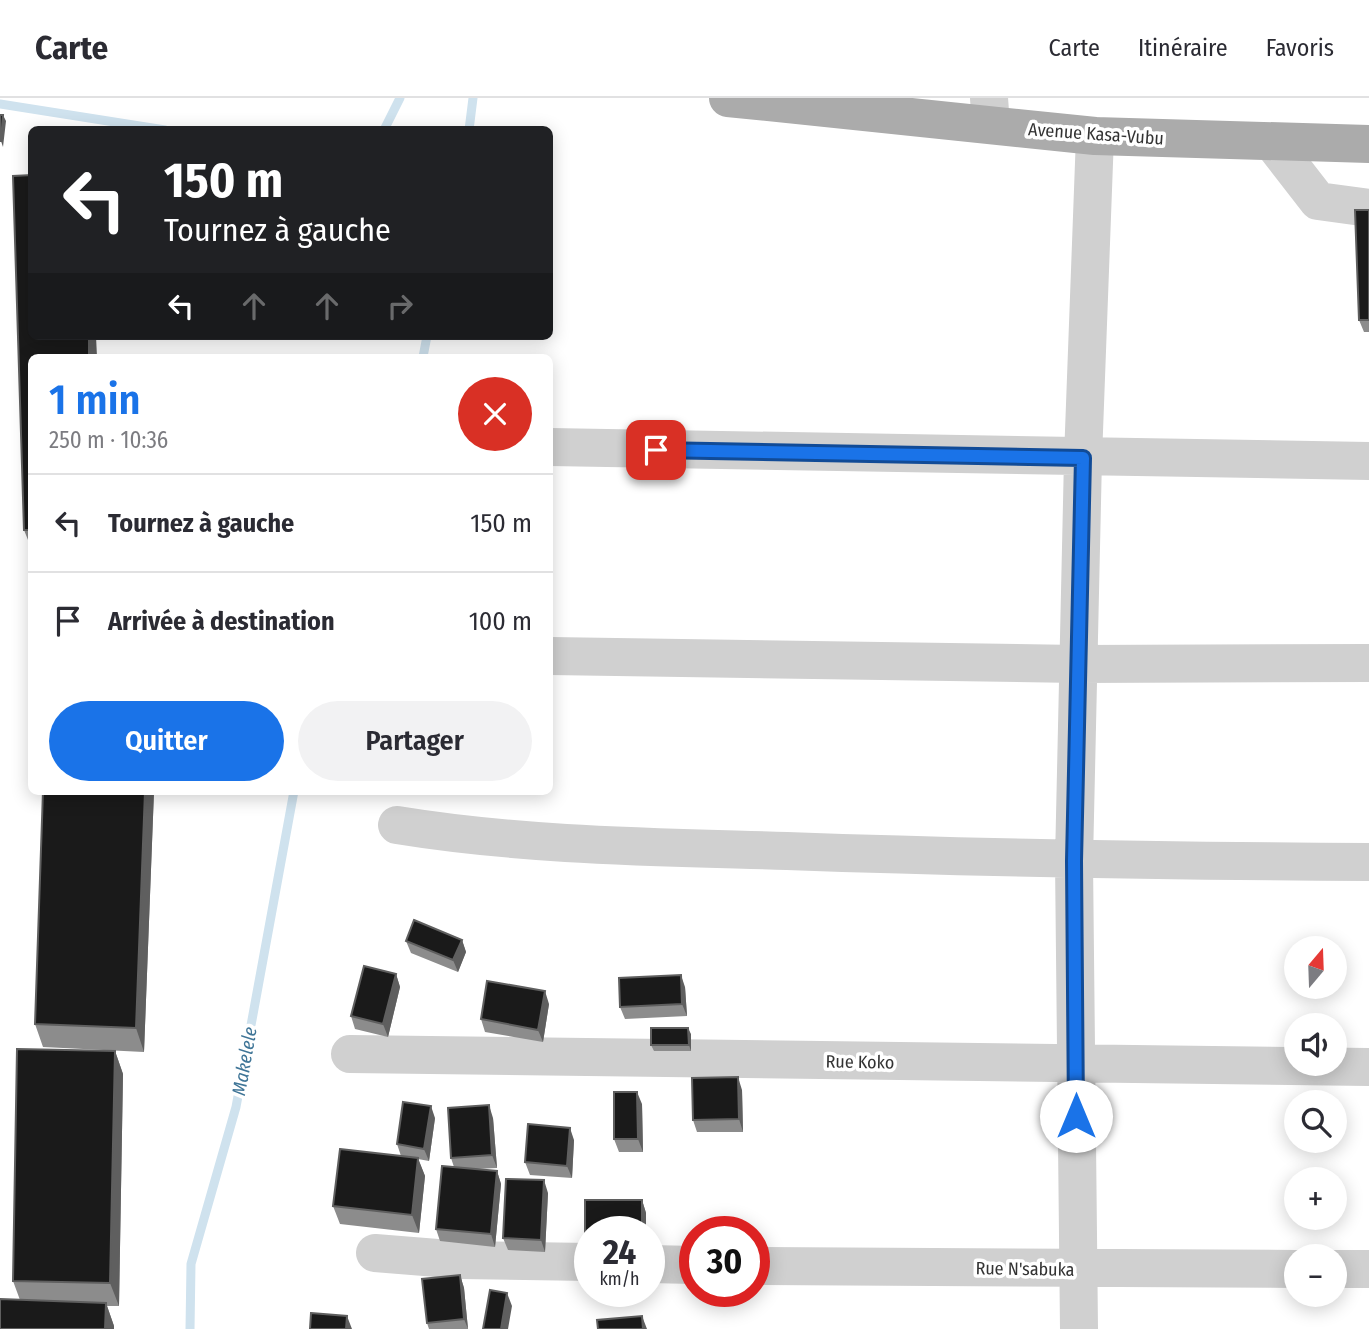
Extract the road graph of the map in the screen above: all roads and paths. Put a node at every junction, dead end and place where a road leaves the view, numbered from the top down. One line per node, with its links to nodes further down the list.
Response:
1 (728, 98): 2 (main road, Avenue Kasa-Vubu)
2 (917, 108): 3 (main road, Avenue Kasa-Vubu)
3 (990, 112): 4 (main road, Avenue Kasa-Vubu)
4 (1095, 136): 5 (main road, Avenue Kasa-Vubu); 9 (street)
5 (1273, 143): 6 (main road, Avenue Kasa-Vubu); 7 (street)
6 (1369, 144)
7 (1369, 208)
8 (553, 447): 9 (street)
9 (1083, 458): 10 (street); 13 (street)
10 (1369, 461)
11 (553, 656): 13 (street)
12 (1369, 663): 13 (street)
13 (1077, 664): 15 (street)
14 (397, 825): 15 (street)
15 (1074, 861): 16 (street); 18 (street)
16 (1369, 862)
17 (350, 1054): 18 (street, Rue Koko)
18 (1076, 1065): 19 (street, Rue Koko); 26 (street)
19 (1369, 1067)
20 (375, 1253): 21 (street)
21 (574, 1262)
22 (770, 1266): 26 (street, Rue N'sabuka)
23 (1284, 1269): 26 (street, Rue N'sabuka)
24 (1347, 1269): 25 (street)
25 (1369, 1269)
26 (1078, 1270): 27 (street)
27 (1079, 1329)

